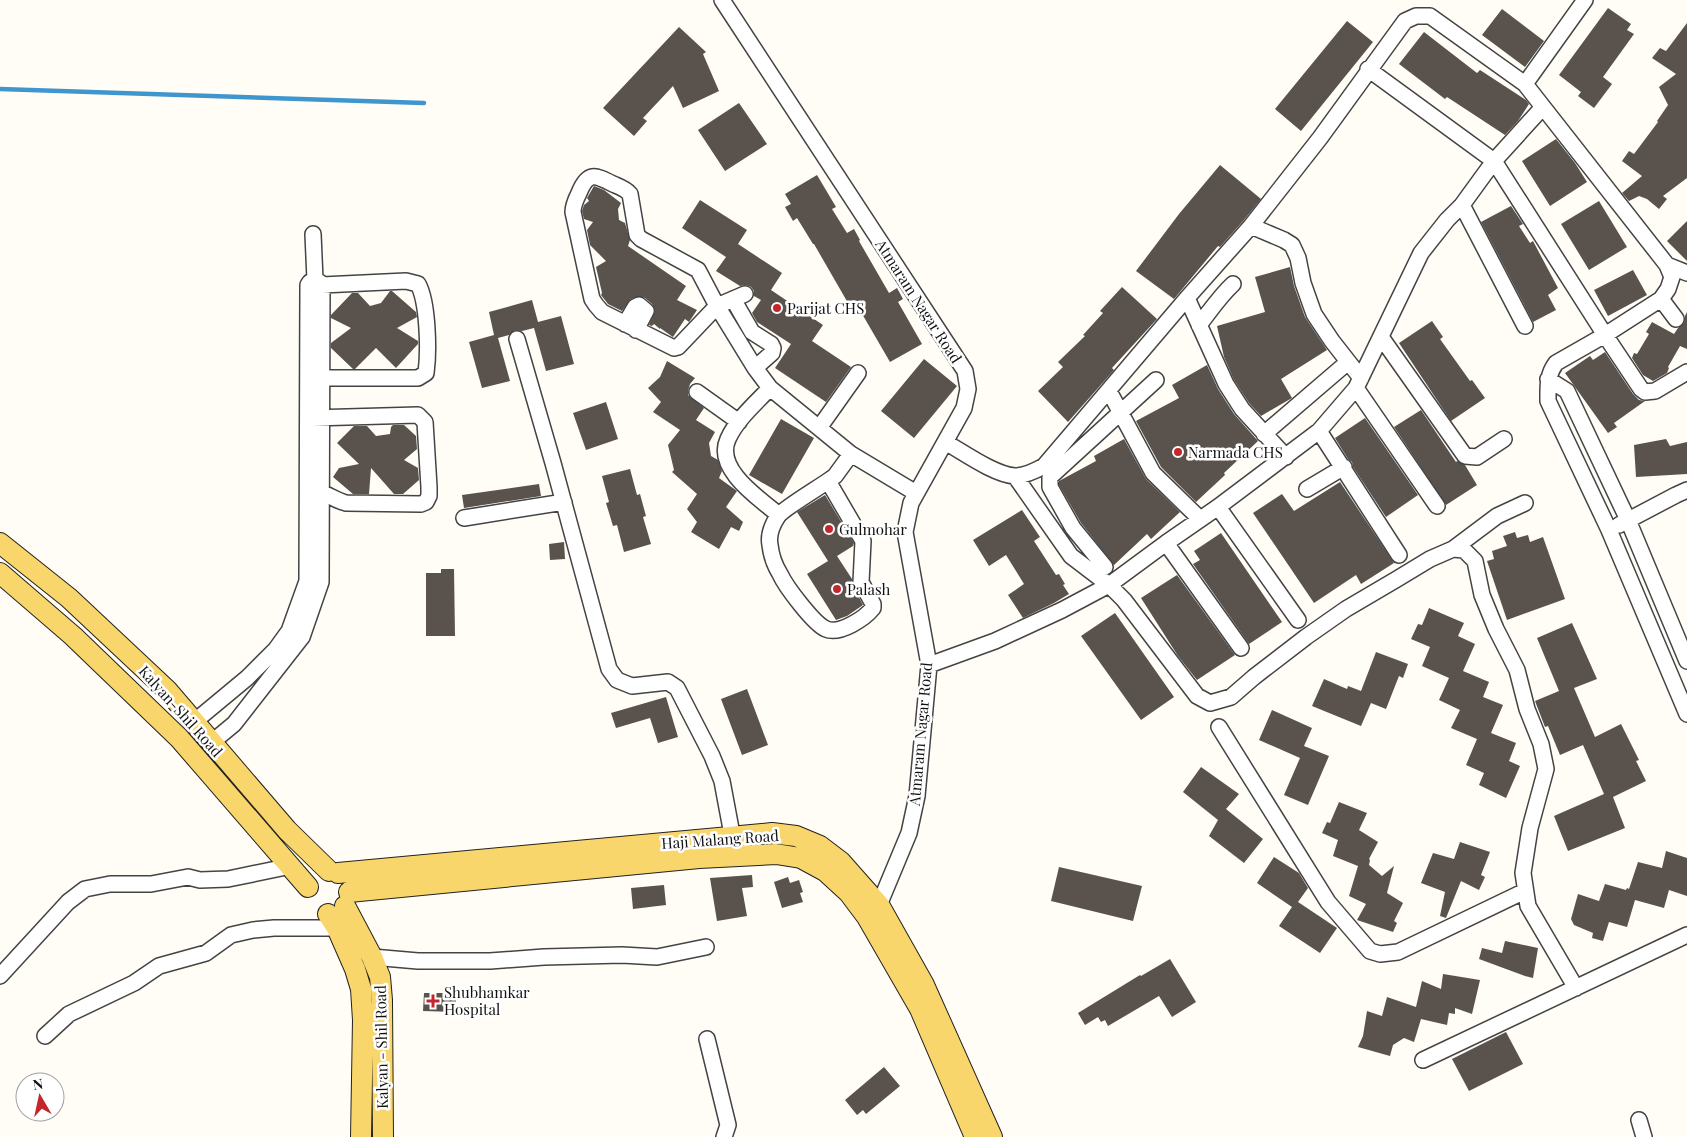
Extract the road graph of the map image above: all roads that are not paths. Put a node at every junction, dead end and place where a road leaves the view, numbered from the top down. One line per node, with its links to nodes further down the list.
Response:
1 (722, 0): 39 (street, Atmaram Nagar Road)
2 (1584, 0): 4 (street)
3 (1368, 69): 4 (street); 6 (street); 8 (street)
4 (1525, 84): 5 (street)
5 (1543, 107): 6 (street); 10 (street)
6 (1494, 162): 7 (street); 20 (street)
7 (1462, 205): 17 (street); 18 (street)
8 (1251, 226): 14 (street); 21 (street)
9 (313, 234): 12 (street)
10 (1667, 265): 11 (street); 20 (street)
11 (1687, 272)
12 (319, 283): 25 (street); 25 (street)
13 (1234, 284): 16 (street)
14 (1187, 298): 16 (street); 30 (street)
15 (717, 306): 15 (street); 22 (street); 22 (street)
16 (1199, 325): 37 (street)
17 (1525, 326)
18 (1381, 337): 28 (street); 38 (street)
19 (517, 339): 51 (street)
20 (1608, 339): 23 (street); 26 (street)
21 (1348, 362): 28 (street); 37 (street)
22 (755, 368): 29 (street)
23 (1687, 372)
24 (858, 373): 35 (street)
25 (314, 378): 33 (street)
26 (1548, 379): 40 (street); 42 (street)
27 (1156, 380): 32 (street)
28 (1359, 383): 36 (street); 53 (street)
29 (770, 388): 34 (street); 35 (street)
30 (1109, 391): 32 (street); 45 (street)
31 (697, 392): 34 (street)
32 (1121, 413): 57 (street); 59 (street)
33 (314, 418): 49 (street); 49 (street)
34 (739, 422): 55 (street)
35 (819, 428): 41 (street)
36 (1319, 431): 43 (street); 44 (street)
37 (1264, 434): 43 (street)
38 (1504, 439)
39 (945, 442): 45 (street); 50 (street, Atmaram Nagar Road)
40 (1593, 446): 42 (street); 58 (street)
41 (851, 454): 46 (street); 50 (street)
42 (1574, 456): 60 (street)
43 (1286, 457): 54 (street)
44 (1344, 467): 47 (street); 65 (street)
45 (1015, 476): 61 (street)
46 (828, 481): 55 (street); 55 (street)
47 (1307, 489)
48 (1687, 490): 58 (street)
49 (314, 491): 68 (street)
50 (916, 493): 73 (street, Atmaram Nagar Road)
51 (564, 502): 56 (street); 79 (street)
52 (1525, 503): 64 (street)
53 (1437, 506)
54 (1218, 507): 57 (street); 70 (street)
55 (779, 515)
56 (464, 518)
57 (1200, 519): 63 (street)
58 (1628, 520): 60 (street); 72 (street)
59 (1072, 528): 61 (street); 66 (street)
60 (1609, 530): 74 (street)
61 (1058, 537): 69 (street)
62 (0, 543): 77 (main road, Kalyan-Shil Road)
63 (1166, 543): 69 (street); 71 (street)
64 (1453, 549): 75 (street); 85 (street)
65 (1399, 555)
66 (1105, 567)
67 (0, 573): 80 (main road, Kalyan-Shil Road)
68 (314, 582): 77 (street); 78 (street)
69 (1109, 585): 73 (street); 75 (street)
70 (1298, 620)
71 (1241, 648)
72 (1687, 661)
73 (929, 665): 87 (street, Atmaram Nagar Road)
74 (1683, 692): 76 (street)
75 (1210, 703): 85 (street)
76 (1687, 714)
77 (194, 722): 78 (main road, Kalyan-Shil Road)
78 (211, 743): 82 (main road, Kalyan-Shil Road)
79 (734, 847): 81 (main road, Haji Malang Road); 84 (main road, Haji Malang Road); 87 (main road, Haji Malang Road)
80 (291, 866): 83 (main road, Kalyan-Shil Road); 91 (street)
81 (390, 868): 82 (main road, Haji Malang Road); 84 (main road)
82 (333, 872): 83 (main road); 86 (main road)
83 (308, 887): 86 (main road)
84 (391, 888): 86 (main road, Haji Malang Road)
85 (1525, 891): 92 (street)
86 (340, 910): 90 (main road, Kalyan - Shil Road); 94 (street); 98 (main road, Kalyan - Shil Road)
87 (873, 911): 93 (main road, Haji Malang Road)
88 (1687, 935): 92 (street)
89 (706, 947): 90 (street)
90 (372, 957): 99 (main road, Kalyan - Shil Road)
91 (0, 976)
92 (1576, 988): 96 (street)
93 (929, 1012): 101 (main road, Haji Malang Road); 102 (main road, Haji Malang Road)
94 (45, 1036)
95 (707, 1039): 100 (street)
96 (1423, 1060)
97 (1639, 1120): 103 (street)
98 (361, 1137)
99 (383, 1137)
100 (724, 1137)
101 (975, 1137)
102 (992, 1137)
103 (1644, 1137)

